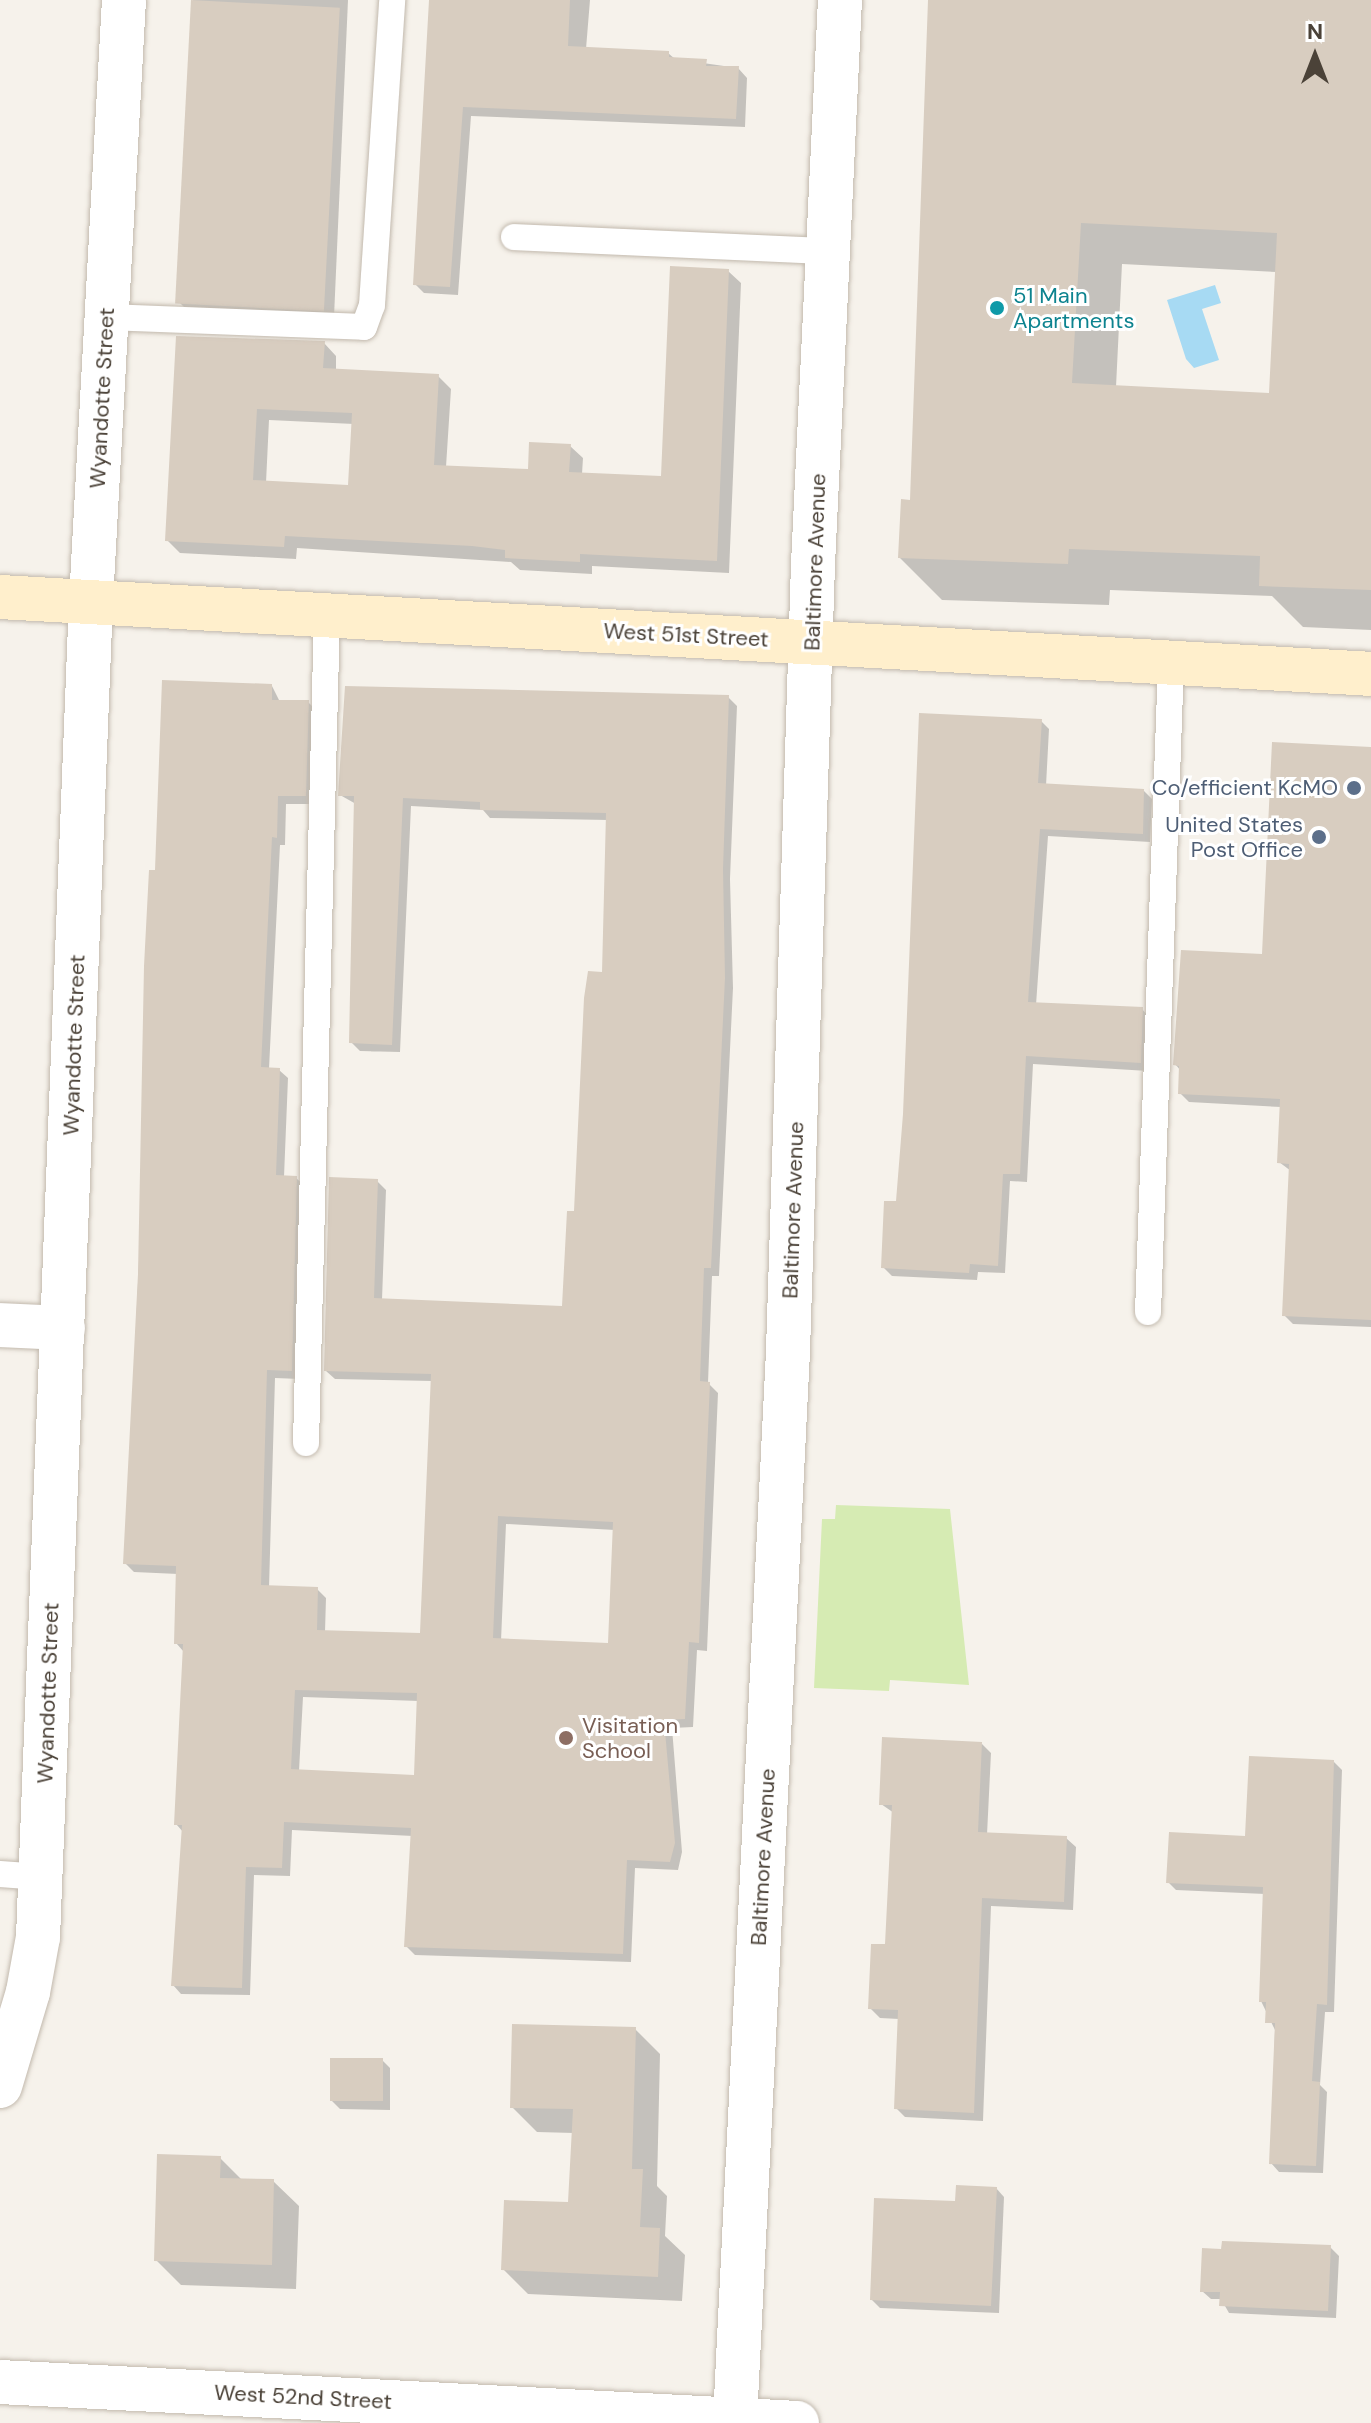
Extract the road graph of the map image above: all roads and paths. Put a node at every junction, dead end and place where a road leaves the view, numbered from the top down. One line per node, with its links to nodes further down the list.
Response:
1 (124, 0): 6 (street, Wyandotte Street)
2 (392, 0): 6 (lane)
3 (840, 0): 5 (street, Baltimore Avenue)
4 (514, 237): 5 (lane)
5 (828, 251): 10 (street, Baltimore Avenue)
6 (107, 317): 8 (street, Wyandotte Street)
7 (0, 597): 8 (street, West 51st Street)
8 (91, 601): 9 (street, West 51st Street); 15 (street, Wyandotte Street)
9 (327, 614): 10 (street, West 51st Street); 16 (lane)
10 (813, 642): 11 (street, West 51st Street); 20 (street, Baltimore Avenue)
11 (1171, 663): 12 (street, West 51st Street); 13 (lane)
12 (1371, 674)
13 (1148, 1312)
14 (0, 1325): 15 (street)
15 (63, 1328): 17 (street, Wyandotte Street)
16 (306, 1443)
17 (20, 1876): 18 (street, Wyandotte Street)
18 (0, 2086)
19 (0, 2382): 20 (street, West 52nd Street)
20 (735, 2420): 21 (street, West 52nd Street)
21 (797, 2423)

